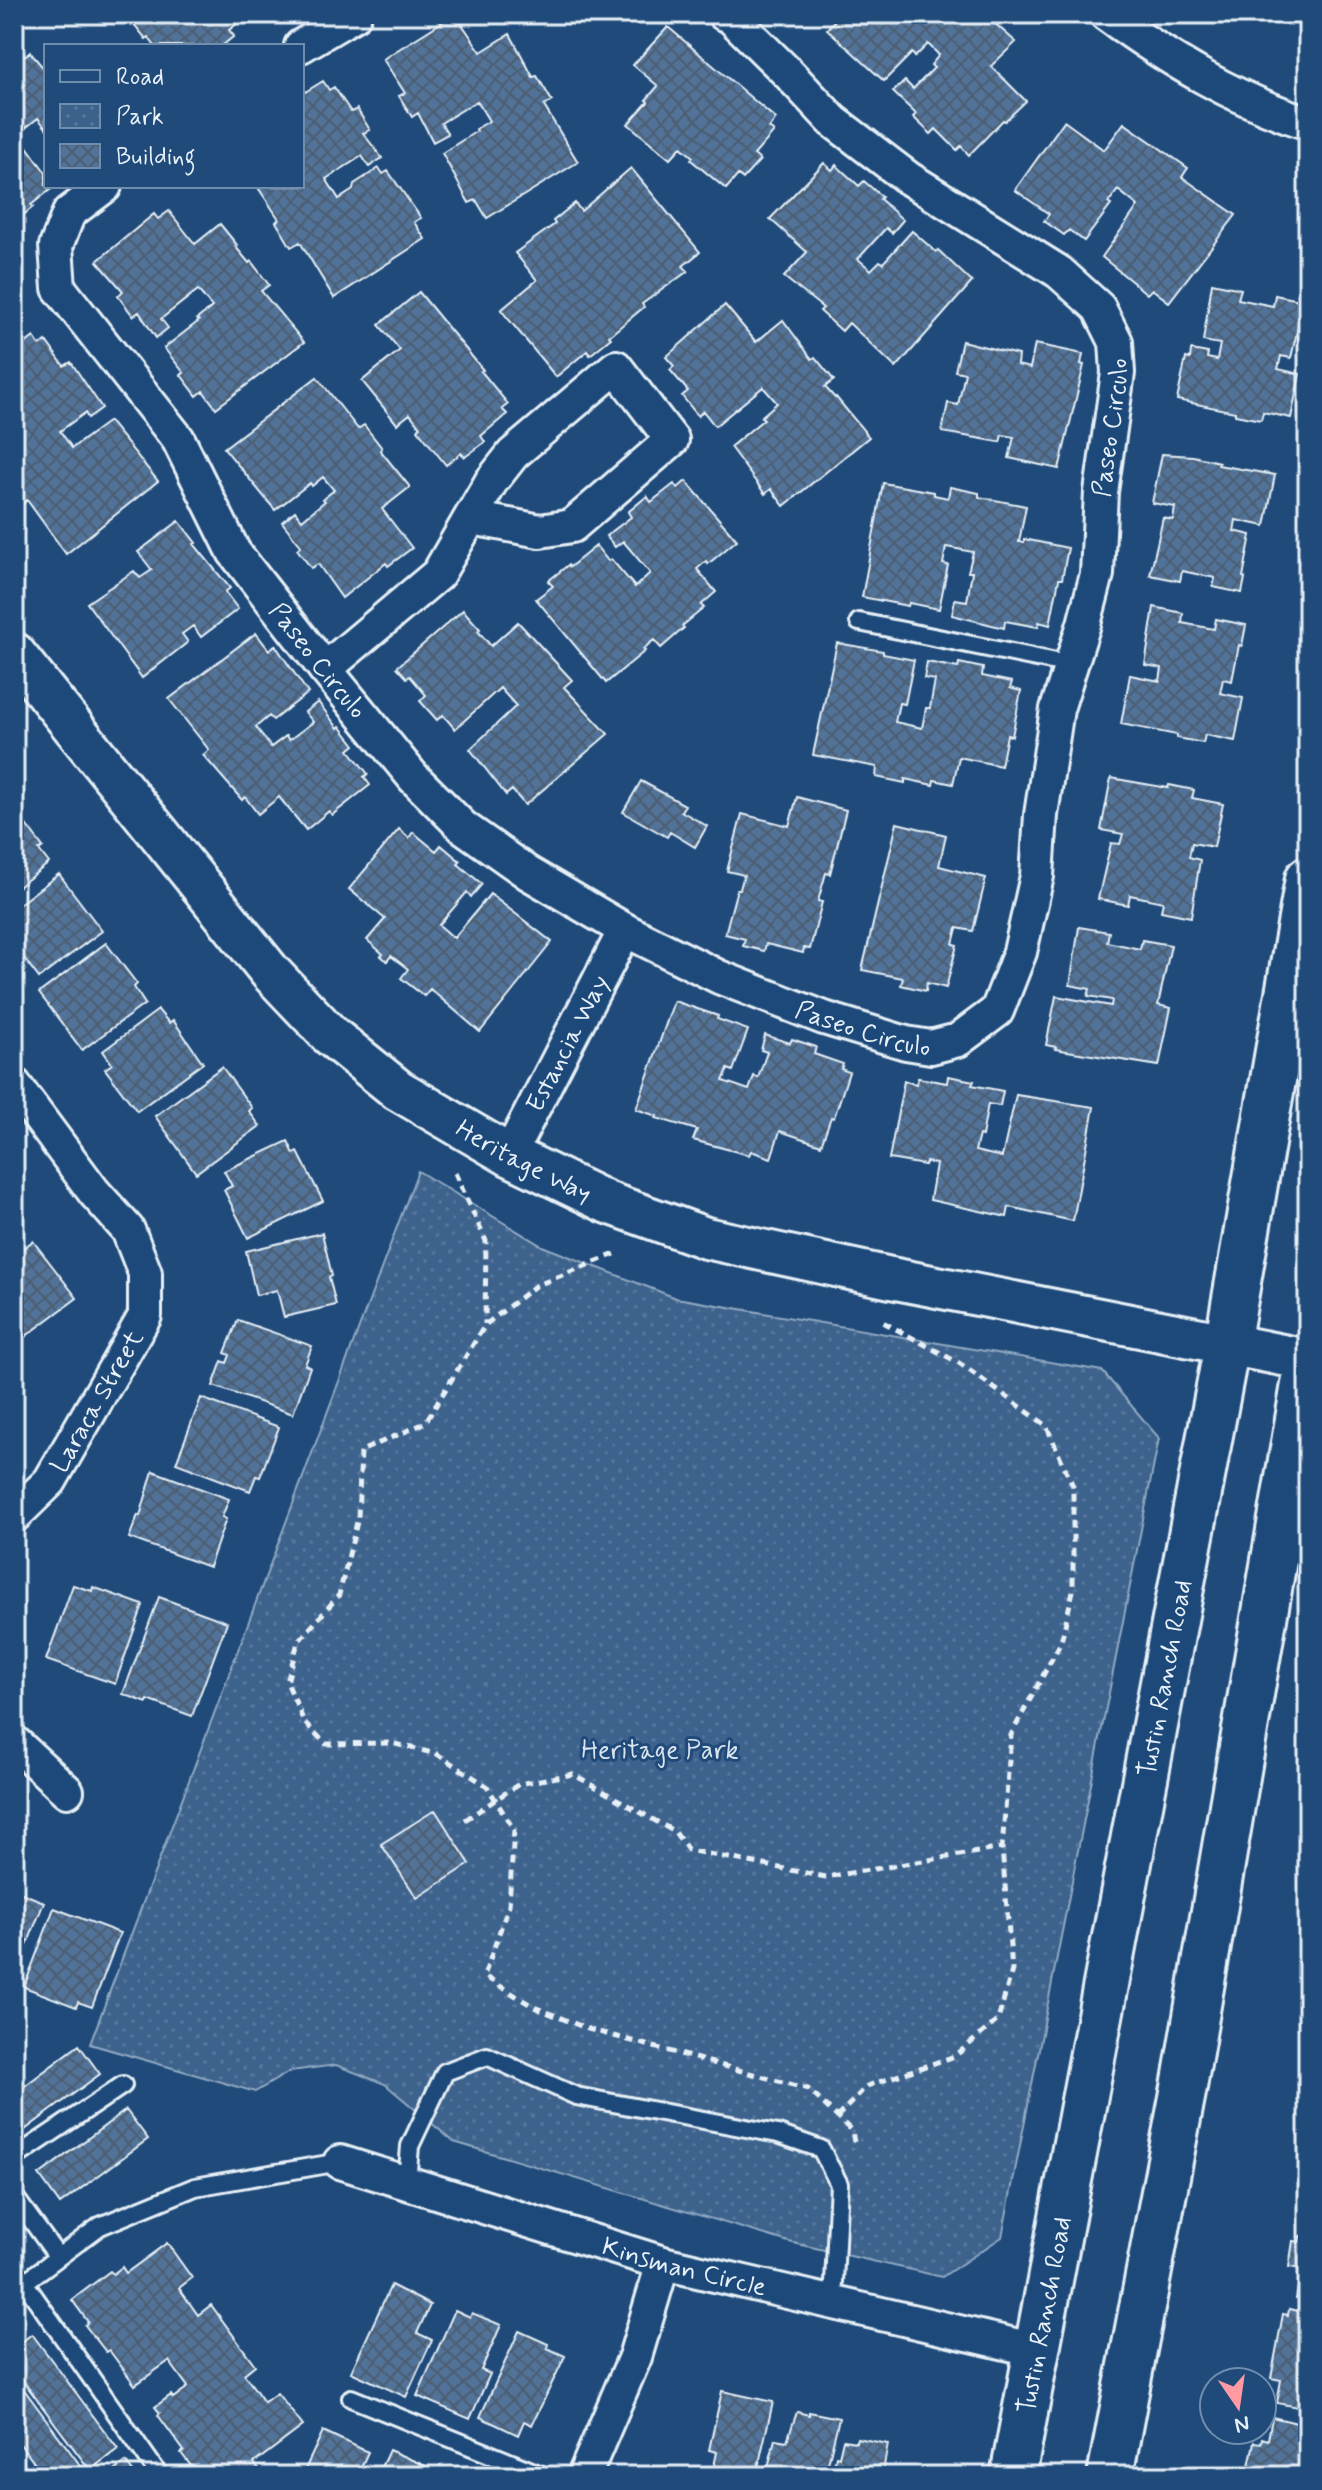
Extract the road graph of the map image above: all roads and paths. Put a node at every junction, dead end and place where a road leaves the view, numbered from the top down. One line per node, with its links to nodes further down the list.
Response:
1 (355, 14): 4 (street)
2 (724, 14): 10 (street, Paseo Circulo)
3 (1106, 14): 5 (street)
4 (304, 44)
5 (1308, 123)
6 (102, 188): 11 (street, Paseo Circulo)
7 (472, 518): 7 (street); 11 (street)
8 (859, 622): 10 (lane)
9 (14, 653): 15 (street, Heritage Way)
10 (1071, 665): 13 (street, Paseo Circulo)
11 (325, 669): 13 (street, Paseo Circulo)
12 (1308, 879): 20 (main road, Tustin Ranch Road)
13 (625, 930): 15 (street, Estancia Way)
14 (14, 1084): 22 (street, Laraca Street)
15 (509, 1155): 20 (street, Heritage Way)
16 (455, 1173): 19 (path)
17 (615, 1254): 19 (path)
18 (883, 1322): 27 (path)
19 (485, 1325): 25 (path)
20 (1227, 1345): 21 (street, Heritage Way); 39 (main road, Tustin Ranch Road)
21 (1308, 1361): 45 (main road)
22 (14, 1516)
23 (14, 1742): 24 (street)
24 (67, 1791)
25 (495, 1799): 26 (path); 27 (path); 29 (path)
26 (465, 1820)
27 (1002, 1848): 29 (path)
28 (123, 2085): 30 (lane)
29 (837, 2117): 31 (path)
30 (14, 2158)
31 (858, 2161)
32 (340, 2162): 33 (street, Kinsman Circle); 35 (lane)
33 (407, 2183): 36 (street, Kinsman Circle); 38 (lane)
34 (14, 2196): 35 (lane)
35 (58, 2257): 37 (lane)
36 (663, 2263): 38 (street, Kinsman Circle); 41 (street)
37 (19, 2286): 42 (lane)
38 (833, 2302): 39 (street, Kinsman Circle)
39 (1036, 2350): 44 (main road, Tustin Ranch Road)
40 (351, 2398): 43 (lane)
41 (593, 2473)
42 (160, 2476)
43 (544, 2476)
44 (1013, 2476)
45 (1110, 2476)

